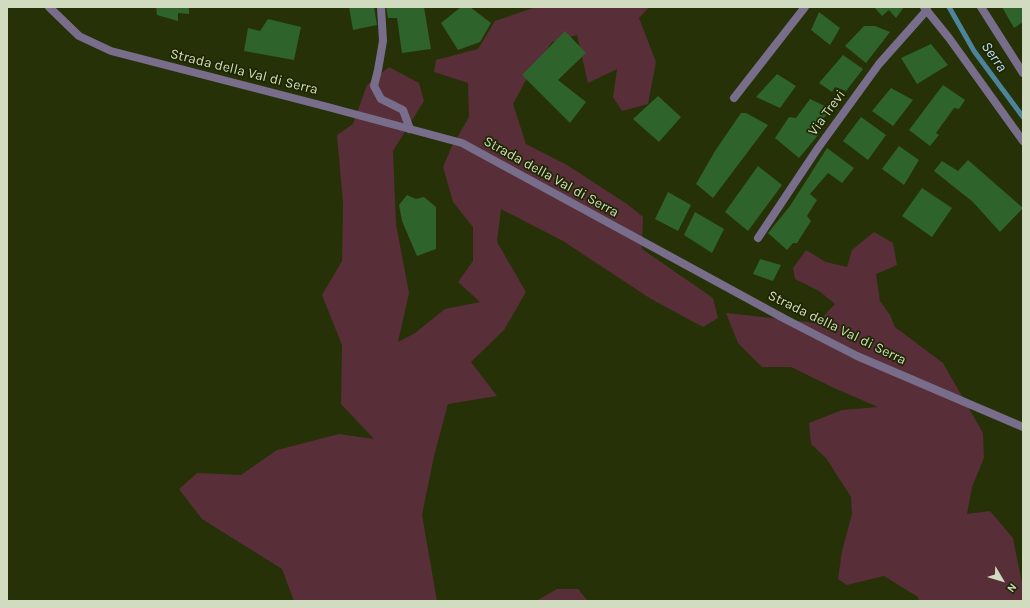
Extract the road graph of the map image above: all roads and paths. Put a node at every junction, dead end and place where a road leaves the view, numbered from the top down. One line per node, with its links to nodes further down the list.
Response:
1 (49, 7): 8 (street, Strada della Val di Serra)
2 (381, 7): 8 (street)
3 (804, 7): 7 (street)
4 (981, 7): 6 (street)
5 (926, 8): 9 (street, Via Trevi); 10 (street, Via Trevi)
6 (1023, 73)
7 (734, 98)
8 (410, 129): 11 (street, Strada della Val di Serra)
9 (1023, 141)
10 (758, 238)
11 (1023, 427)

